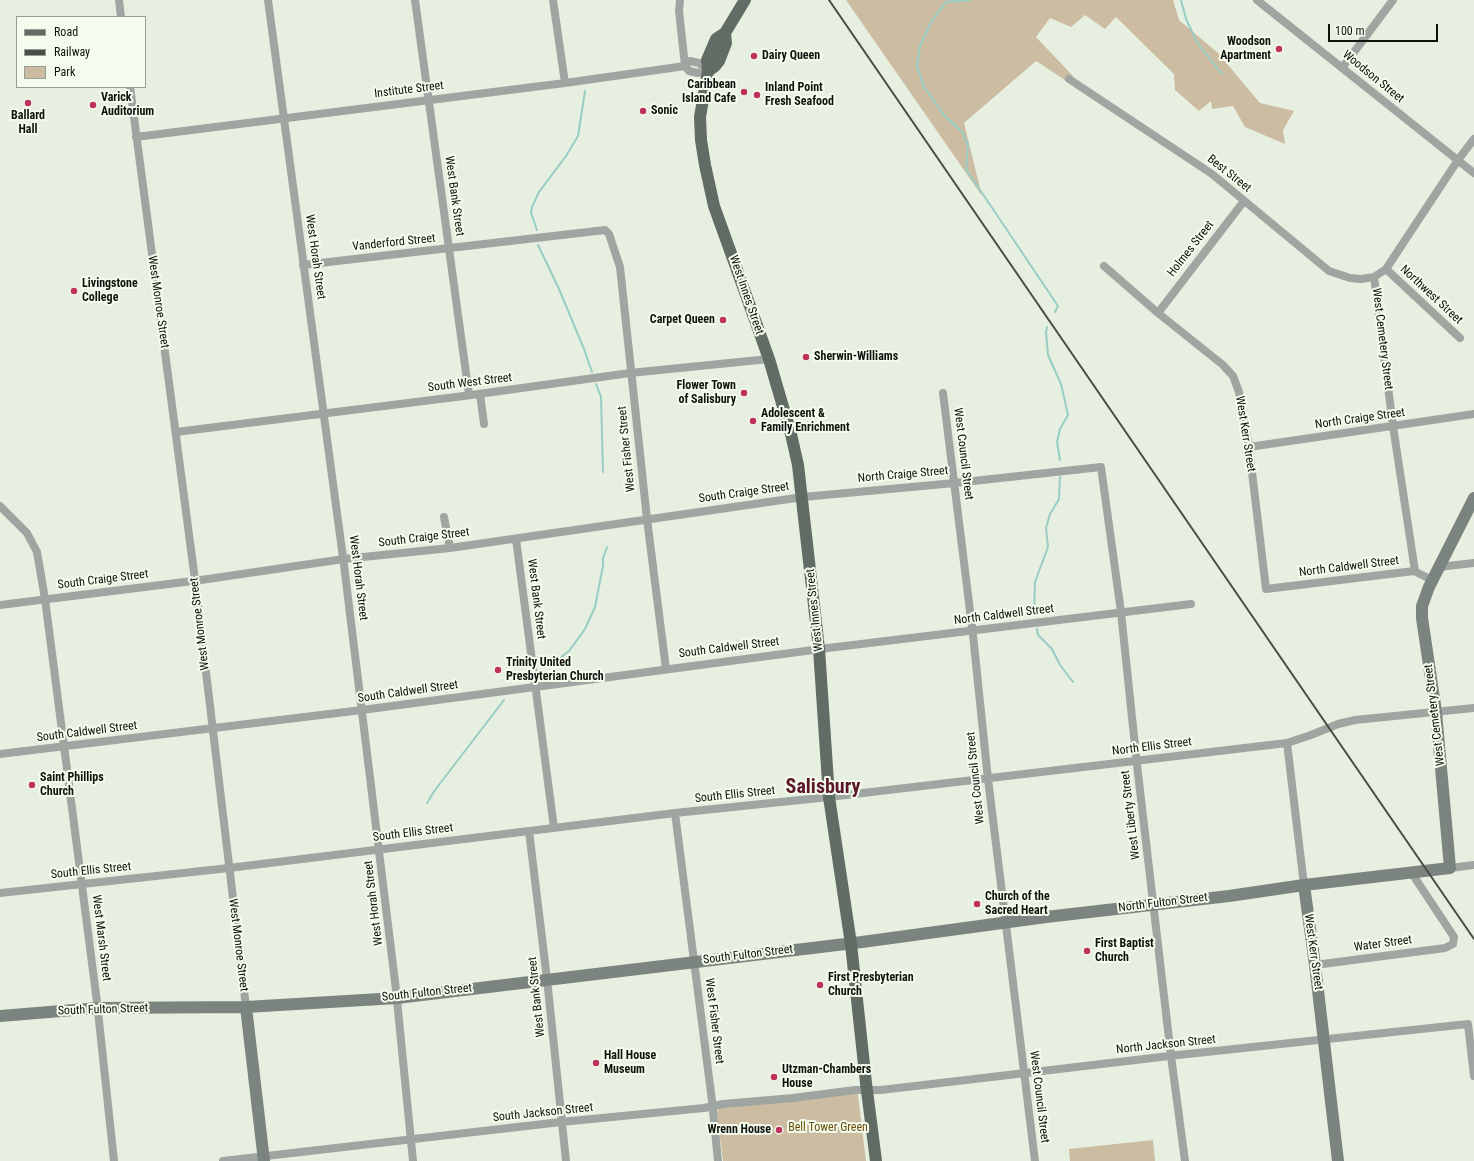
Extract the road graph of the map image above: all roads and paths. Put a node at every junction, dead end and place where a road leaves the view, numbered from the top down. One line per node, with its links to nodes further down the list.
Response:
1 (119, 0): 9 (street)
2 (268, 0): 17 (street, West Horah Street)
3 (415, 0): 16 (street, West Bank Street)
4 (553, 0): 14 (street)
5 (680, 0): 10 (street)
6 (745, 0): 12 (main road)
7 (1257, 0): 11 (street, Woodson Street)
8 (1393, 0): 11 (street)
9 (121, 16)
10 (685, 66): 12 (street, Institute Street); 14 (street, Institute Street)
11 (1342, 68): 20 (street, Woodson Street)
12 (708, 71): 31 (main road, West Innes Street)
13 (1069, 79): 22 (street, Best Street)
14 (565, 83): 16 (street, Institute Street)
15 (130, 88): 18 (street, West Monroe Street)
16 (429, 100): 17 (street, Institute Street); 24 (street, West Bank Street)
17 (284, 118): 18 (street, Institute Street); 25 (street, West Horah Street)
18 (136, 137): 40 (street, West Monroe Street)
19 (1474, 139): 20 (street, West Cemetery Street)
20 (1458, 160): 21 (street, Woodson Street); 27 (street, West Cemetery Street)
21 (1474, 173)
22 (1244, 201): 28 (street, Best Street); 29 (street, Holmes Street)
23 (605, 230): 24 (street, Vanderford Street); 32 (street, West Fisher Street)
24 (450, 249): 25 (street, Vanderford Street); 35 (street, West Bank Street)
25 (303, 265): 36 (street, West Horah Street)
26 (1104, 266): 29 (street, West Kerr Street)
27 (1386, 269): 28 (street, West Cemetery Street); 30 (street, Northwest Street)
28 (1374, 277): 39 (street, West Cemetery Street)
29 (1158, 313): 41 (street, West Kerr Street)
30 (1460, 338)
31 (769, 359): 32 (street, South West Street); 44 (main road, West Innes Street)
32 (630, 373): 34 (street, South West Street); 48 (street, West Fisher Street)
33 (943, 393): 43 (street, West Council Street)
34 (480, 394): 35 (street, South West Street); 38 (street)
35 (469, 395): 36 (street, South West Street)
36 (323, 413): 40 (street, South West Street); 51 (street, West Horah Street)
37 (1474, 414): 39 (street, North Craige Street)
38 (484, 424)
39 (1393, 426): 41 (street, North Craige Street); 54 (street, West Cemetery Street)
40 (176, 432): 55 (street, West Monroe Street)
41 (1249, 447): 57 (street, West Kerr Street)
42 (1101, 467): 43 (street, North Craige Street); 61 (street, West Liberty Street)
43 (954, 483): 44 (street, North Craige Street); 62 (street, West Council Street)
44 (802, 496): 48 (street, South Craige Street); 63 (main road, West Innes Street)
45 (1474, 498): 53 (street, West Cemetery Street)
46 (0, 506): 58 (street, West Marsh Street)
47 (444, 517): 50 (street)
48 (647, 519): 49 (street, South Craige Street); 64 (street, West Fisher Street)
49 (516, 539): 50 (street, South Craige Street); 65 (street, West Bank Street)
50 (450, 548): 51 (street, South Craige Street)
51 (344, 559): 55 (street, South Craige Street); 67 (street, West Horah Street)
52 (1474, 563): 53 (street)
53 (1439, 567): 56 (street, West Cemetery Street)
54 (1415, 571): 56 (street, North Caldwell Street); 57 (street, North Caldwell Street)
55 (195, 580): 58 (street, South Craige Street); 69 (street, West Monroe Street)
56 (1432, 580): 68 (street, West Cemetery Street)
57 (1266, 589)
58 (46, 599): 60 (street, South Craige Street); 71 (street, West Marsh Street)
59 (1191, 604): 61 (street, North Caldwell Street)
60 (0, 605)
61 (1121, 612): 62 (street, North Caldwell Street); 73 (street, West Liberty Street)
62 (972, 631): 63 (street, North Caldwell Street); 74 (street, West Council Street)
63 (819, 649): 64 (street, South Caldwell Street); 75 (main road, West Innes Street)
64 (666, 668): 65 (street, South Caldwell Street)
65 (535, 687): 67 (street, South Caldwell Street); 77 (street, West Bank Street)
66 (1474, 708): 68 (street, North Ellis Street)
67 (362, 710): 69 (street, South Caldwell Street); 79 (street, West Horah Street)
68 (1436, 712): 70 (street, North Ellis Street); 82 (street, West Cemetery Street)
69 (212, 728): 71 (street, South Caldwell Street); 81 (street, West Monroe Street)
70 (1287, 743): 73 (street, North Ellis Street); 85 (street, West Kerr Street)
71 (64, 747): 72 (street, South Caldwell Street); 84 (street, West Marsh Street)
72 (0, 754)
73 (1137, 761): 74 (street, North Ellis Street); 87 (street, West Liberty Street)
74 (988, 779): 75 (street, North Ellis Street); 88 (street, West Council Street)
75 (829, 797): 76 (street, South Ellis Street); 89 (main road, West Innes Street)
76 (675, 813): 77 (street, South Ellis Street); 90 (street, West Fisher Street)
77 (554, 828): 78 (street, South Ellis Street)
78 (529, 831): 79 (street, South Ellis Street); 92 (street, West Bank Street)
79 (379, 849): 81 (street, South Ellis Street); 93 (street, West Horah Street)
80 (1474, 865): 82 (street, North Fulton Street)
81 (229, 868): 84 (street, South Ellis Street); 94 (street, West Monroe Street)
82 (1450, 868): 83 (street, North Fulton Street)
83 (1411, 872): 85 (street, North Fulton Street); 91 (street, Water Street)
84 (82, 885): 86 (street, South Ellis Street); 95 (street, West Marsh Street)
85 (1304, 885): 87 (street, North Fulton Street); 91 (street, West Kerr Street)
86 (0, 893)
87 (1154, 904): 88 (street, North Fulton Street); 98 (street, West Liberty Street)
88 (1006, 922): 89 (street, North Fulton Street); 99 (street, West Council Street)
89 (851, 944): 90 (street, South Fulton Street); 101 (main road, West Innes Street)
90 (694, 962): 92 (street, South Fulton Street); 102 (street, West Fisher Street)
91 (1315, 965): 97 (street, West Kerr Street)
92 (547, 979): 93 (street, South Fulton Street); 103 (street, West Bank Street)
93 (397, 998): 94 (street, South Fulton Street); 104 (street, West Horah Street)
94 (246, 1007): 95 (street, South Fulton Street); 105 (street, West Monroe Street)
95 (98, 1008): 96 (street, South Fulton Street); 106 (street, West Marsh Street)
96 (0, 1016)
97 (1324, 1039): 98 (street, North Jackson Street); 100 (street, North Jackson Street); 114 (street, West Kerr Street)
98 (1171, 1056): 99 (street, North Jackson Street); 113 (street, West Liberty Street)
99 (1024, 1073): 101 (street, North Jackson Street); 112 (street, West Council Street)
100 (1474, 1076)
101 (866, 1090): 102 (street, South Jackson Street); 111 (main road, West Innes Street)
102 (713, 1106): 103 (street, South Jackson Street); 110 (street, West Fisher Street)
103 (561, 1122): 104 (street, South Jackson Street); 109 (street, West Bank Street)
104 (411, 1139): 105 (street, South Jackson Street); 108 (street, West Horah Street)
105 (264, 1159): 107 (street, South Jackson Street)
106 (114, 1161)
107 (223, 1161)
108 (414, 1161)
109 (566, 1161)
110 (718, 1161)
111 (876, 1161)
112 (1035, 1161)
113 (1185, 1161)
114 (1338, 1161)

